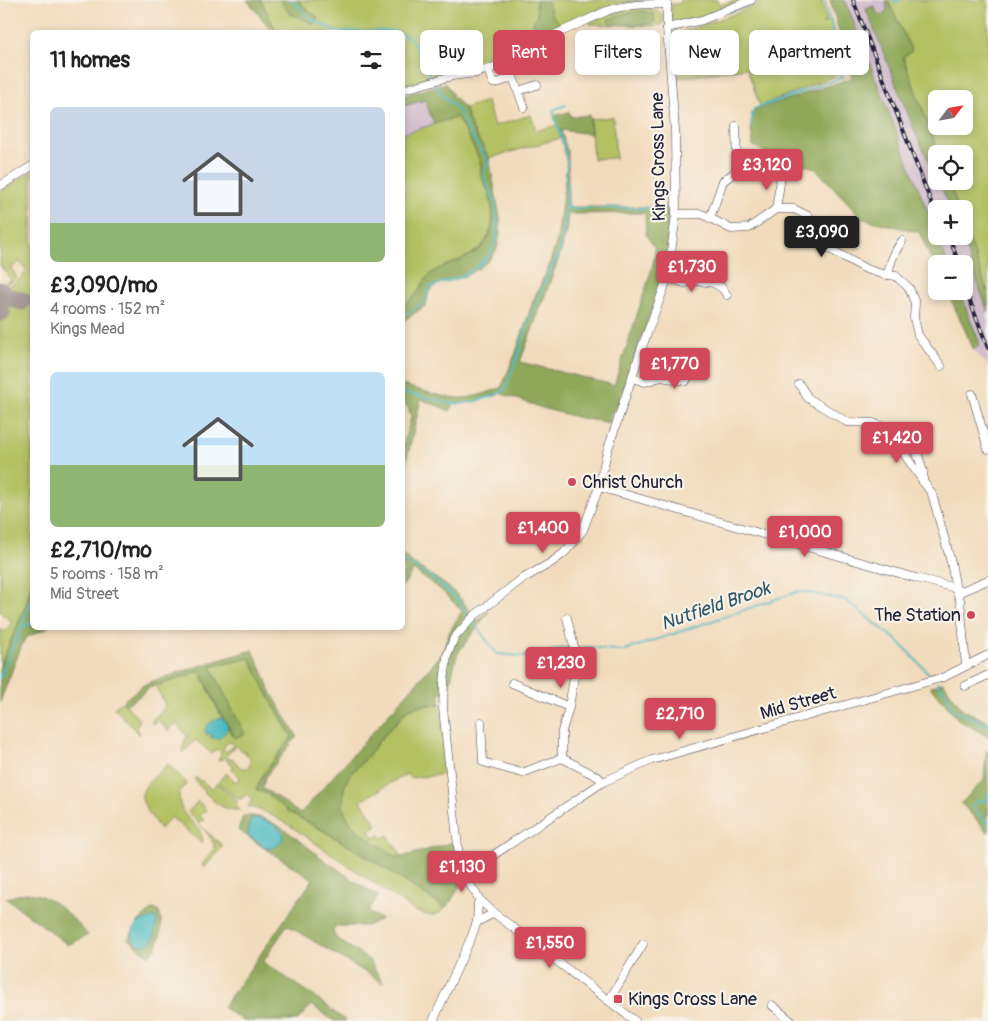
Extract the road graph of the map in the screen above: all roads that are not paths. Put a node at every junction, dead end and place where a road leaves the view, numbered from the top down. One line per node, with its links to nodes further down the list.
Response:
1 (751, 0): 3 (street)
2 (667, 2): 3 (street, Kings Cross Lane); 4 (street)
3 (667, 28): 14 (street, Kings Cross Lane)
4 (488, 70): 6 (street); 7 (street)
5 (537, 85): 7 (street)
6 (405, 89)
7 (518, 91): 8 (street)
8 (524, 107)
9 (736, 126): 15 (street)
10 (30, 167): 12 (street)
11 (777, 169): 13 (street)
12 (0, 186)
13 (776, 209): 15 (street); 17 (street)
14 (676, 214): 15 (street); 18 (street, Kings Cross Lane)
15 (710, 218)
16 (902, 241): 17 (street)
17 (888, 275): 21 (street)
18 (668, 277): 19 (street); 22 (street, Kings Cross Lane)
19 (726, 295)
20 (694, 358): 22 (street)
21 (941, 366)
22 (632, 378): 28 (street, Kings Cross Lane)
23 (798, 384): 27 (street)
24 (972, 394): 26 (street)
25 (914, 441): 27 (street)
26 (988, 448)
27 (923, 482): 30 (street)
28 (599, 487): 30 (street); 41 (street, Kings Cross Lane)
29 (988, 580): 30 (street)
30 (956, 590): 33 (street)
31 (566, 618): 37 (street)
32 (988, 655): 33 (street, Mid Street)
33 (966, 666): 40 (street, Mid Street)
34 (988, 675): 36 (street)
35 (512, 682): 37 (street)
36 (965, 686)
37 (569, 707): 39 (street)
38 (481, 722): 39 (street)
39 (562, 758): 40 (street)
40 (604, 782): 41 (street, Mid Street)
41 (465, 874): 42 (street, Kings Cross Lane)
42 (480, 900): 43 (street, Kings Cross Lane); 44 (street)
43 (494, 912): 44 (street); 46 (street, Kings Cross Lane)
44 (477, 922): 48 (street)
45 (643, 944): 46 (street)
46 (609, 1000): 49 (street, Kings Cross Lane)
47 (772, 1005): 50 (street)
48 (433, 1021)
49 (635, 1021)
50 (791, 1021)

